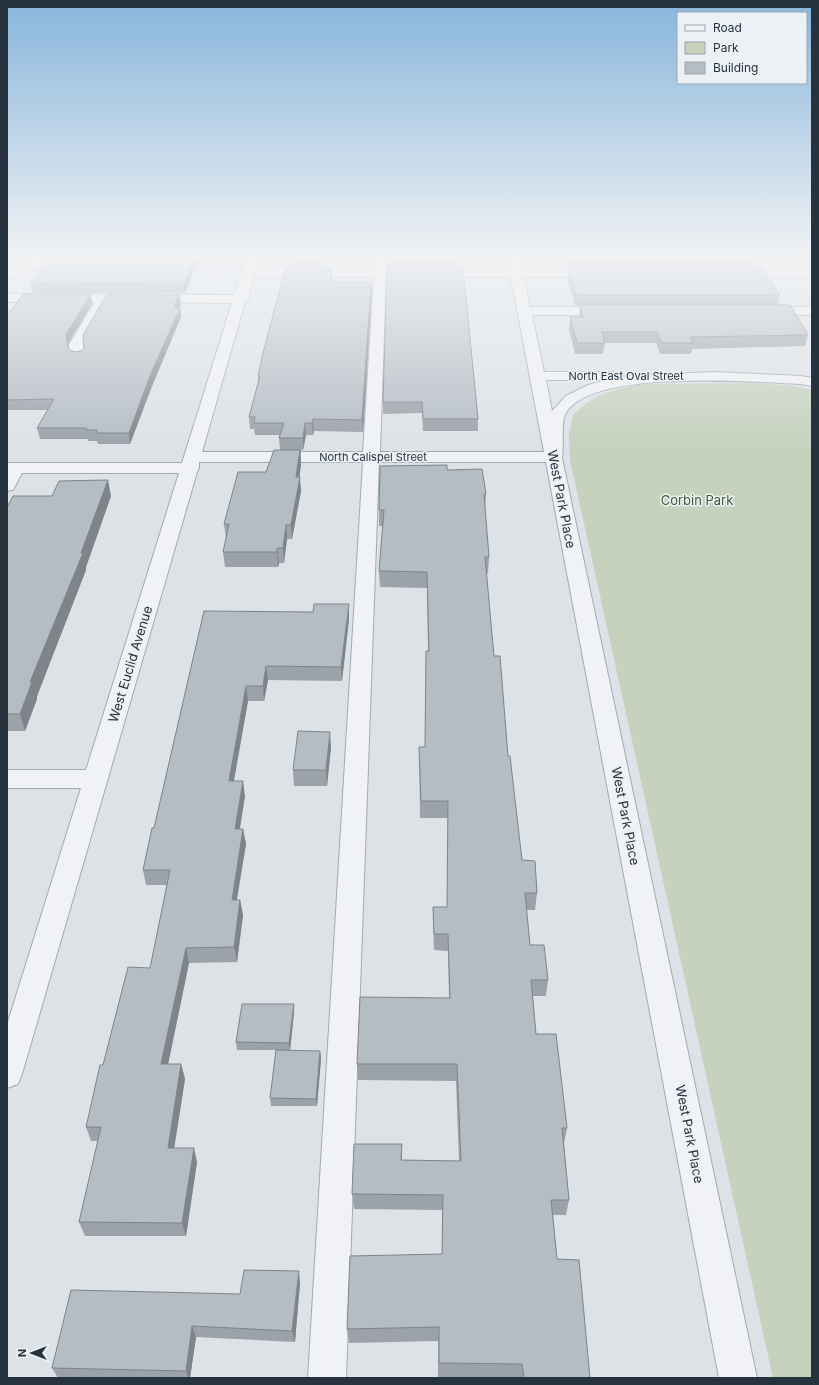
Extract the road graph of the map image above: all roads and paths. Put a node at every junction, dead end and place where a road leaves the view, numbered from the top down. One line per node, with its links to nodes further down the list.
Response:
1 (91, 320): 5 (street)
2 (234, 320): 12 (street, West Euclid Avenue)
3 (378, 320): 10 (street)
4 (527, 320): 6 (street, West Park Place)
5 (78, 357)
6 (538, 376): 7 (street, North East Oval Street); 11 (street, West Park Place)
7 (715, 376): 8 (street, North East Oval Street); 9 (street, North East Oval Street); 11 (street, North East Oval Street)
8 (812, 376)
9 (812, 382)
10 (372, 457): 11 (street, North Calispel Street); 12 (street, North Calispel Street); 18 (street)
11 (554, 458): 19 (street, West Park Place)
12 (191, 463): 13 (street, North Calispel Street); 16 (street, West Euclid Avenue)
13 (12, 468): 14 (street)
14 (7, 486)
15 (7, 779): 16 (street)
16 (95, 779): 17 (street, West Euclid Avenue)
17 (7, 1074)
18 (327, 1378)
19 (738, 1378)

